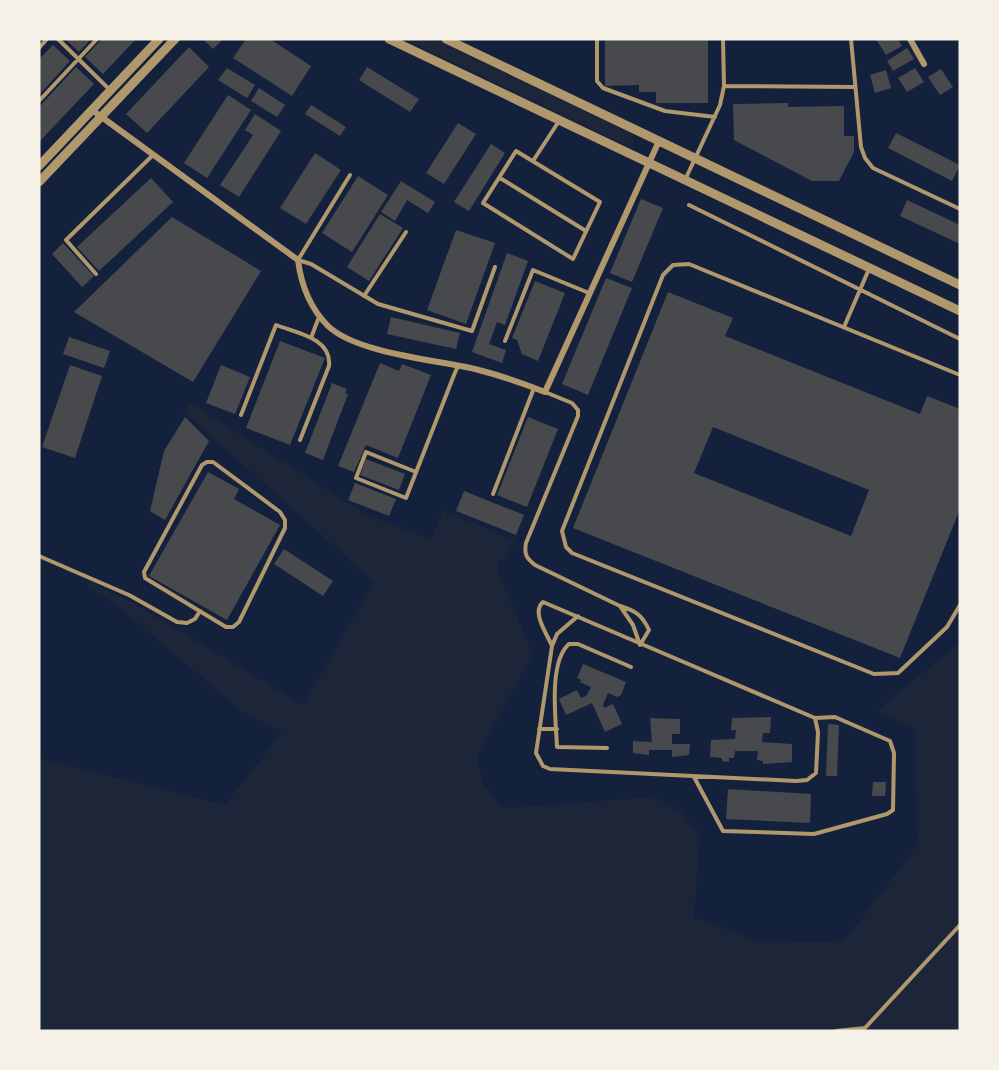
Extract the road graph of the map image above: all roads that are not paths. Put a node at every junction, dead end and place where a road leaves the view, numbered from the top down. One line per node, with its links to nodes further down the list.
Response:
1 (47, 39): 12 (lane)
2 (58, 39): 13 (lane)
3 (97, 39): 13 (lane)
4 (159, 39): 17 (street)
5 (175, 39): 18 (street)
6 (389, 39): 23 (street)
7 (446, 39): 24 (street)
8 (597, 39): 22 (lane)
9 (723, 39): 15 (lane)
10 (851, 39): 16 (lane)
11 (910, 39): 14 (street)
12 (39, 48)
13 (78, 59): 17 (lane); 19 (lane)
14 (924, 64)
15 (724, 86): 16 (lane); 22 (lane)
16 (855, 87): 35 (lane)
17 (110, 91): 18 (lane); 20 (street)
18 (118, 99): 21 (street)
19 (39, 101)
20 (92, 110): 21 (street); 29 (street)
21 (101, 117): 25 (street); 33 (street)
22 (715, 117): 26 (lane)
23 (559, 120): 27 (lane); 28 (street)
24 (659, 141): 26 (street); 28 (street)
25 (153, 155): 38 (street); 41 (lane)
26 (695, 158): 32 (lane); 42 (street)
27 (533, 161): 31 (lane); 36 (lane)
28 (648, 162): 32 (street); 44 (street)
29 (39, 166)
30 (350, 176): 38 (lane)
31 (500, 177): 36 (lane); 36 (lane)
32 (685, 180): 40 (street)
33 (39, 182)
34 (689, 205): 43 (lane)
35 (960, 209)
36 (586, 231)
37 (406, 232): 45 (lane)
38 (298, 260): 45 (lane); 47 (street)
39 (495, 267): 45 (lane)
40 (870, 268): 43 (lane); 46 (street)
41 (96, 273)
42 (960, 285)
43 (860, 290): 48 (lane); 50 (lane)
44 (589, 293): 51 (lane); 55 (street)
45 (364, 296)
46 (960, 311)
47 (320, 316): 49 (lane); 52 (street)
48 (844, 327): 53 (lane); 61 (lane)
49 (311, 338): 56 (lane); 57 (lane)
50 (960, 339)
51 (506, 341)
52 (458, 366): 54 (street); 58 (lane)
53 (960, 375)
54 (534, 387): 55 (street); 59 (lane)
55 (545, 392): 62 (lane)
56 (241, 414)
57 (300, 440)
58 (416, 472): 58 (lane)
59 (493, 494)
60 (39, 556): 63 (lane)
61 (960, 604)
62 (620, 606): 65 (lane); 65 (lane)
63 (200, 611): 63 (lane)
64 (578, 616): 65 (lane); 66 (lane); 66 (lane)
65 (640, 645): 68 (lane)
66 (552, 646): 69 (lane)
67 (631, 667): 70 (lane)
68 (815, 718): 72 (lane); 72 (lane)
69 (539, 729): 70 (lane); 72 (lane)
70 (557, 729): 71 (lane)
71 (607, 748)
72 (694, 777)
73 (960, 925): 74 (lane)
74 (836, 1031)

